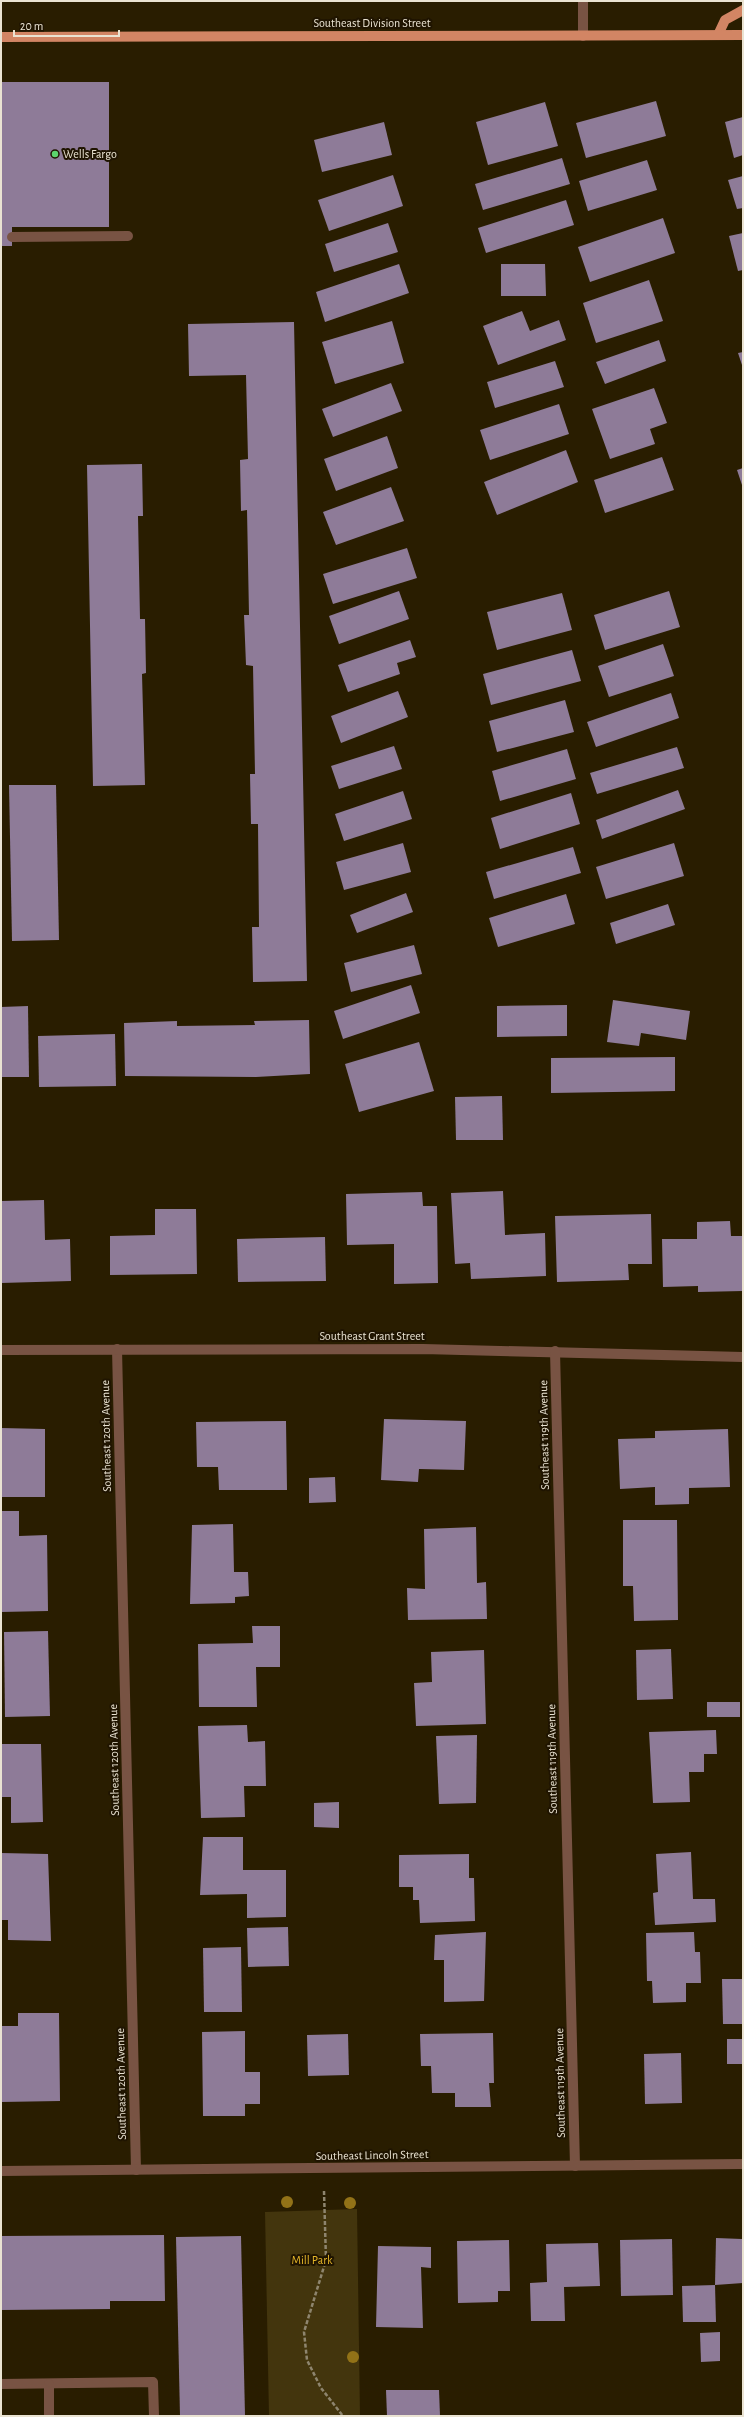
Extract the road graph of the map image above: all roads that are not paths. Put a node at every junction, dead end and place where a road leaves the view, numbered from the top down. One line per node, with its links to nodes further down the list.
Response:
1 (583, 1): 5 (street)
2 (743, 10): 3 (main road)
3 (718, 35): 4 (main road, Southeast Division Street); 5 (main road, Southeast Division Street)
4 (743, 35)
5 (583, 36): 6 (main road, Southeast Division Street)
6 (1, 37)
7 (128, 236): 8 (street)
8 (12, 237)
9 (118, 1349): 10 (street, Southeast Grant Street); 11 (street, Southeast Grant Street); 15 (street, Southeast 120th Avenue)
10 (1, 1350)
11 (555, 1352): 12 (street, Southeast Grant Street); 14 (street, Southeast 119th Avenue)
12 (743, 1357)
13 (743, 2164): 14 (street, Southeast Lincoln Street)
14 (575, 2166): 15 (street, Southeast Lincoln Street)
15 (136, 2170): 16 (street, Southeast Lincoln Street)
16 (1, 2171)
17 (1, 2384): 18 (street)
18 (49, 2384): 19 (street); 20 (street)
19 (49, 2416)
20 (154, 2416)

